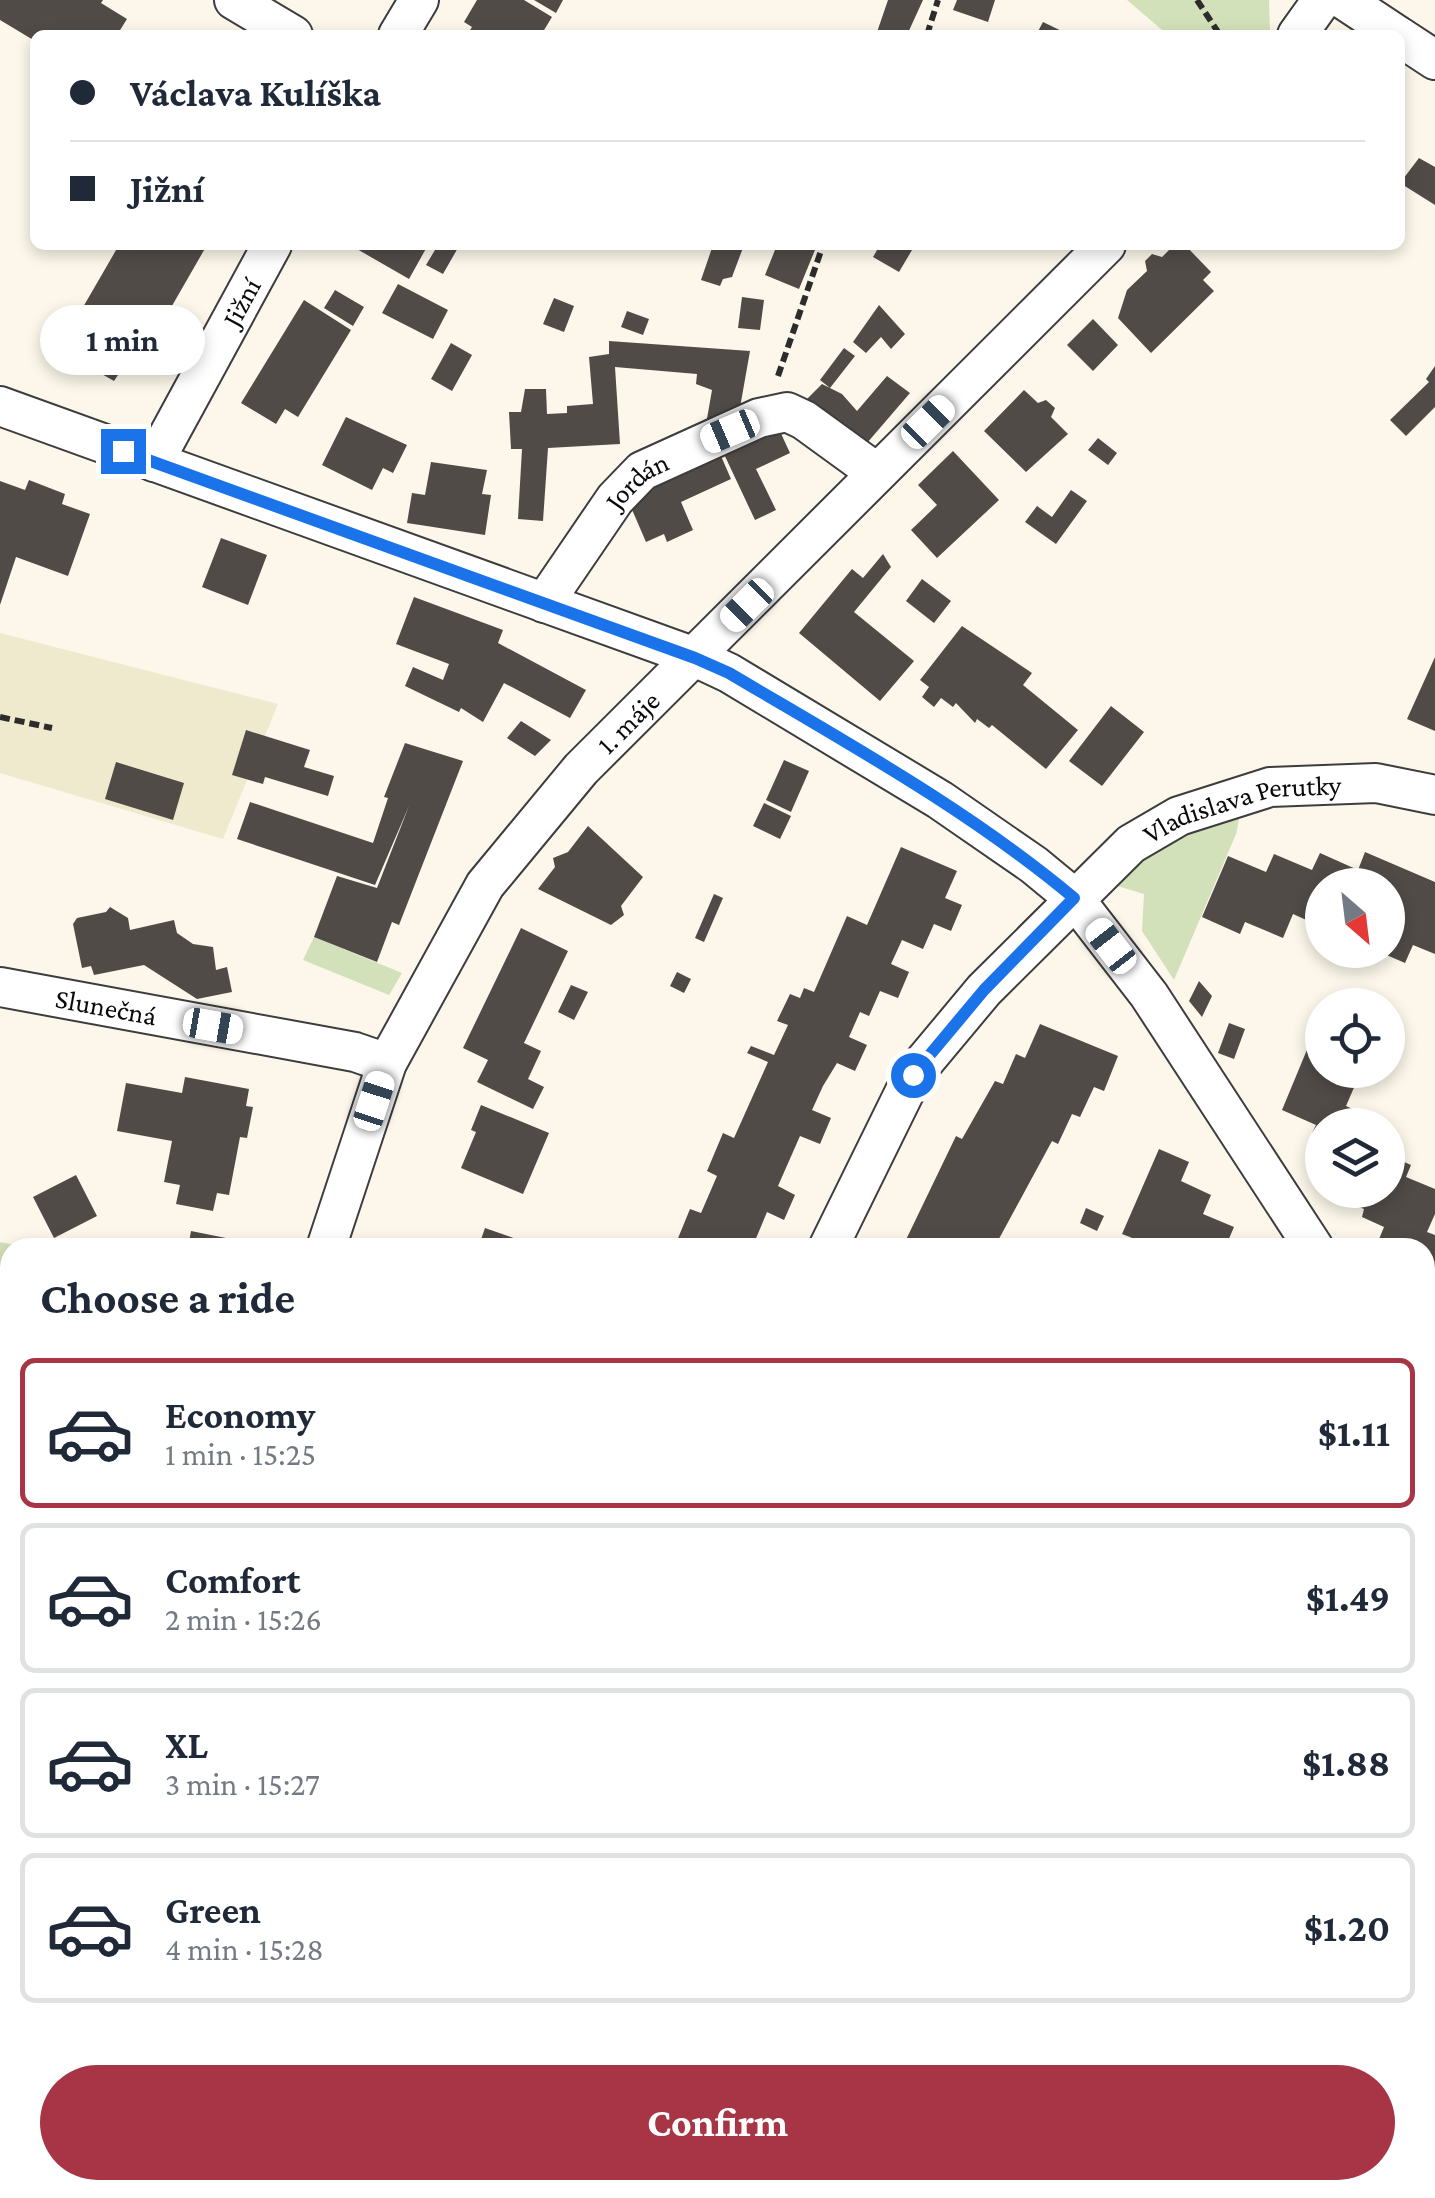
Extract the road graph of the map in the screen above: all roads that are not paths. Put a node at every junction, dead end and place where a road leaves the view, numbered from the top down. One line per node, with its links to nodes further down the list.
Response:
1 (234, 0): 5 (street)
2 (419, 0): 6 (street)
3 (1322, 0): 7 (street)
4 (1344, 0): 8 (street)
5 (285, 30)
6 (401, 30)
7 (1301, 30)
8 (1389, 30)
9 (1405, 41): 10 (street)
10 (1435, 60)
11 (269, 250): 14 (street, Jižní)
12 (1101, 250): 15 (street, 1. máje)
13 (0, 406): 14 (street)
14 (154, 462): 16 (street)
15 (876, 473): 16 (street, Jordán); 17 (street, 1. máje)
16 (544, 603): 17 (street)
17 (695, 658): 19 (street); 21 (street, 1. máje)
18 (1435, 795): 19 (street, Vladislava Perutky)
19 (1074, 898): 23 (street, Vladislava Perutky); 24 (street)
20 (0, 987): 21 (street, Slunečná)
21 (387, 1063): 22 (street, 1. máje)
22 (329, 1238)
23 (833, 1238)
24 (1307, 1238)

